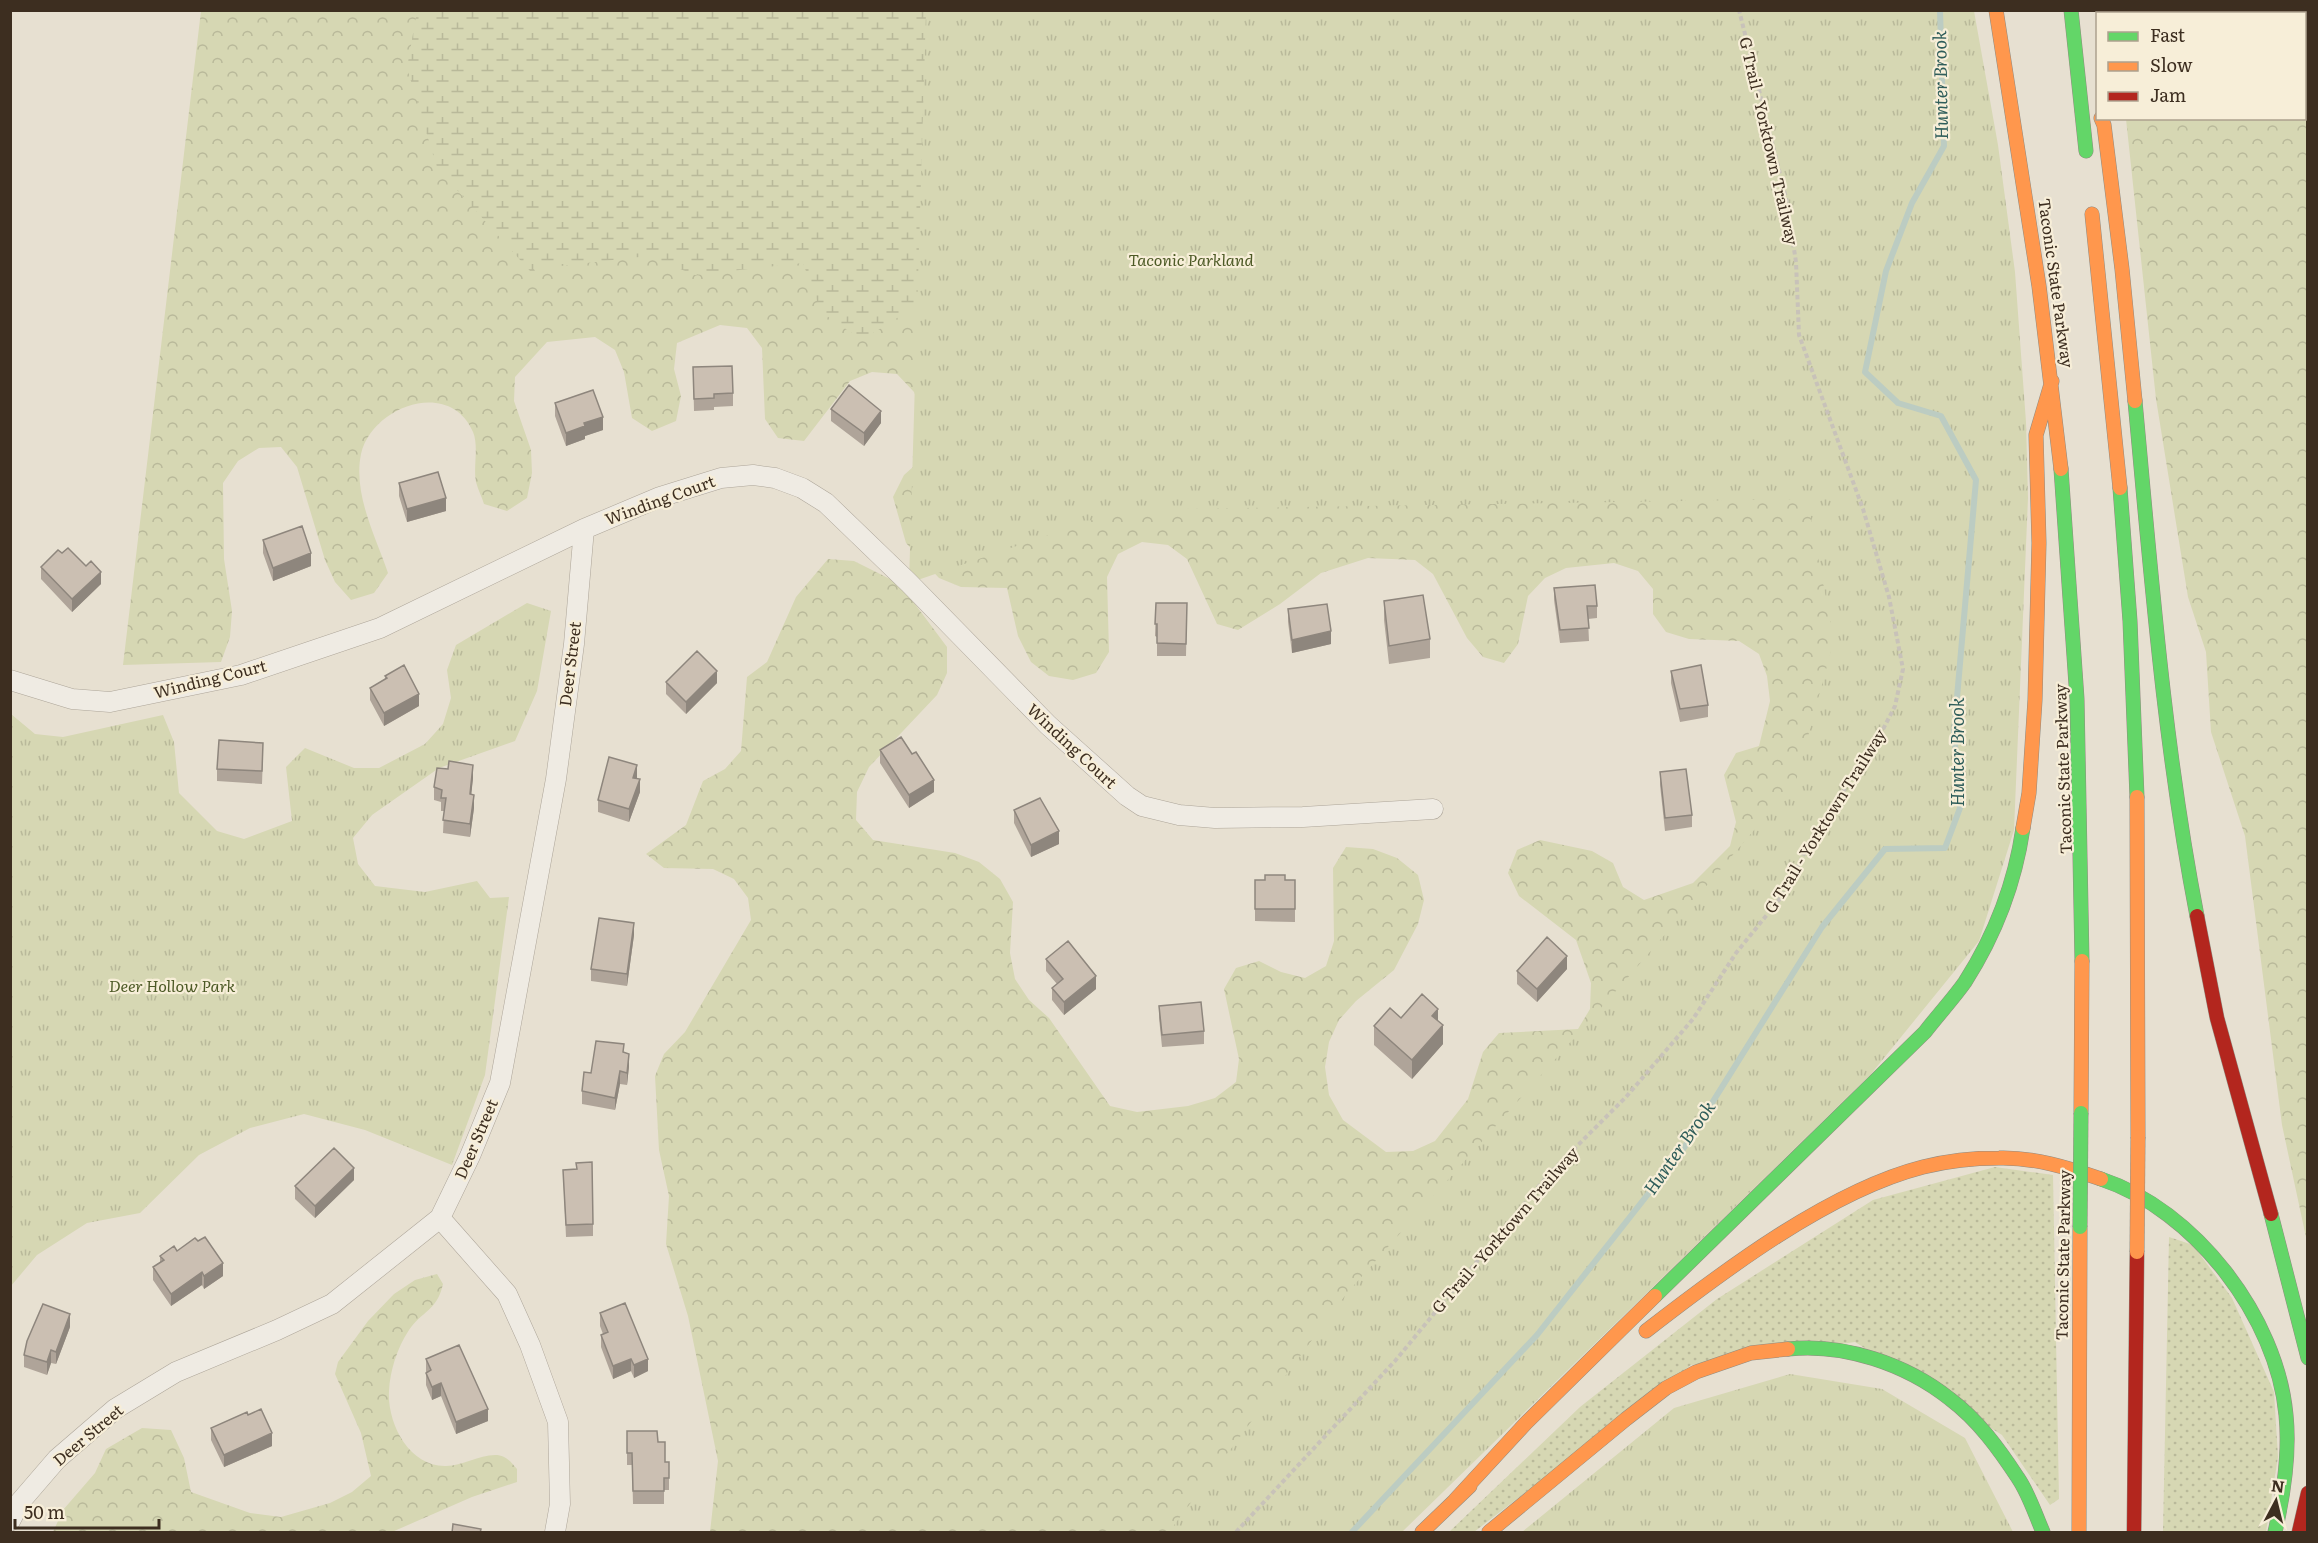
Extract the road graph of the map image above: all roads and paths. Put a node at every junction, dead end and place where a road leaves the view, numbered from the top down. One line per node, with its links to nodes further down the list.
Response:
1 (1739, 10): 21 (path, G Trail - Yorktown Trailway)
2 (1996, 10): 9 (highway, Taconic State Parkway)
3 (2071, 10): 4 (highway)
4 (2076, 62): 5 (highway); 7 (highway)
5 (2096, 109)
6 (2102, 120): 15 (highway)
7 (2087, 166)
8 (2091, 201): 26 (highway, bridge)
9 (2052, 381): 18 (highway); 25 (highway, Taconic State Parkway, bridge)
10 (584, 529): 11 (street, Winding Court); 12 (street, Winding Court); 13 (street, Deer Street)
11 (10, 680)
12 (1433, 808)
13 (440, 1218): 19 (street, Deer Street); 20 (street)
14 (1634, 1340): 27 (highway)
15 (2307, 1358)
16 (1609, 1361): 18 (highway)
17 (2307, 1493): 28 (highway)
18 (1455, 1500): 22 (highway)
19 (10, 1521)
20 (555, 1533)
21 (1236, 1533)
22 (1422, 1533)
23 (1489, 1533): 24 (highway)
24 (2043, 1533)
25 (2079, 1533)
26 (2134, 1533)
27 (2275, 1533)
28 (2299, 1533)

